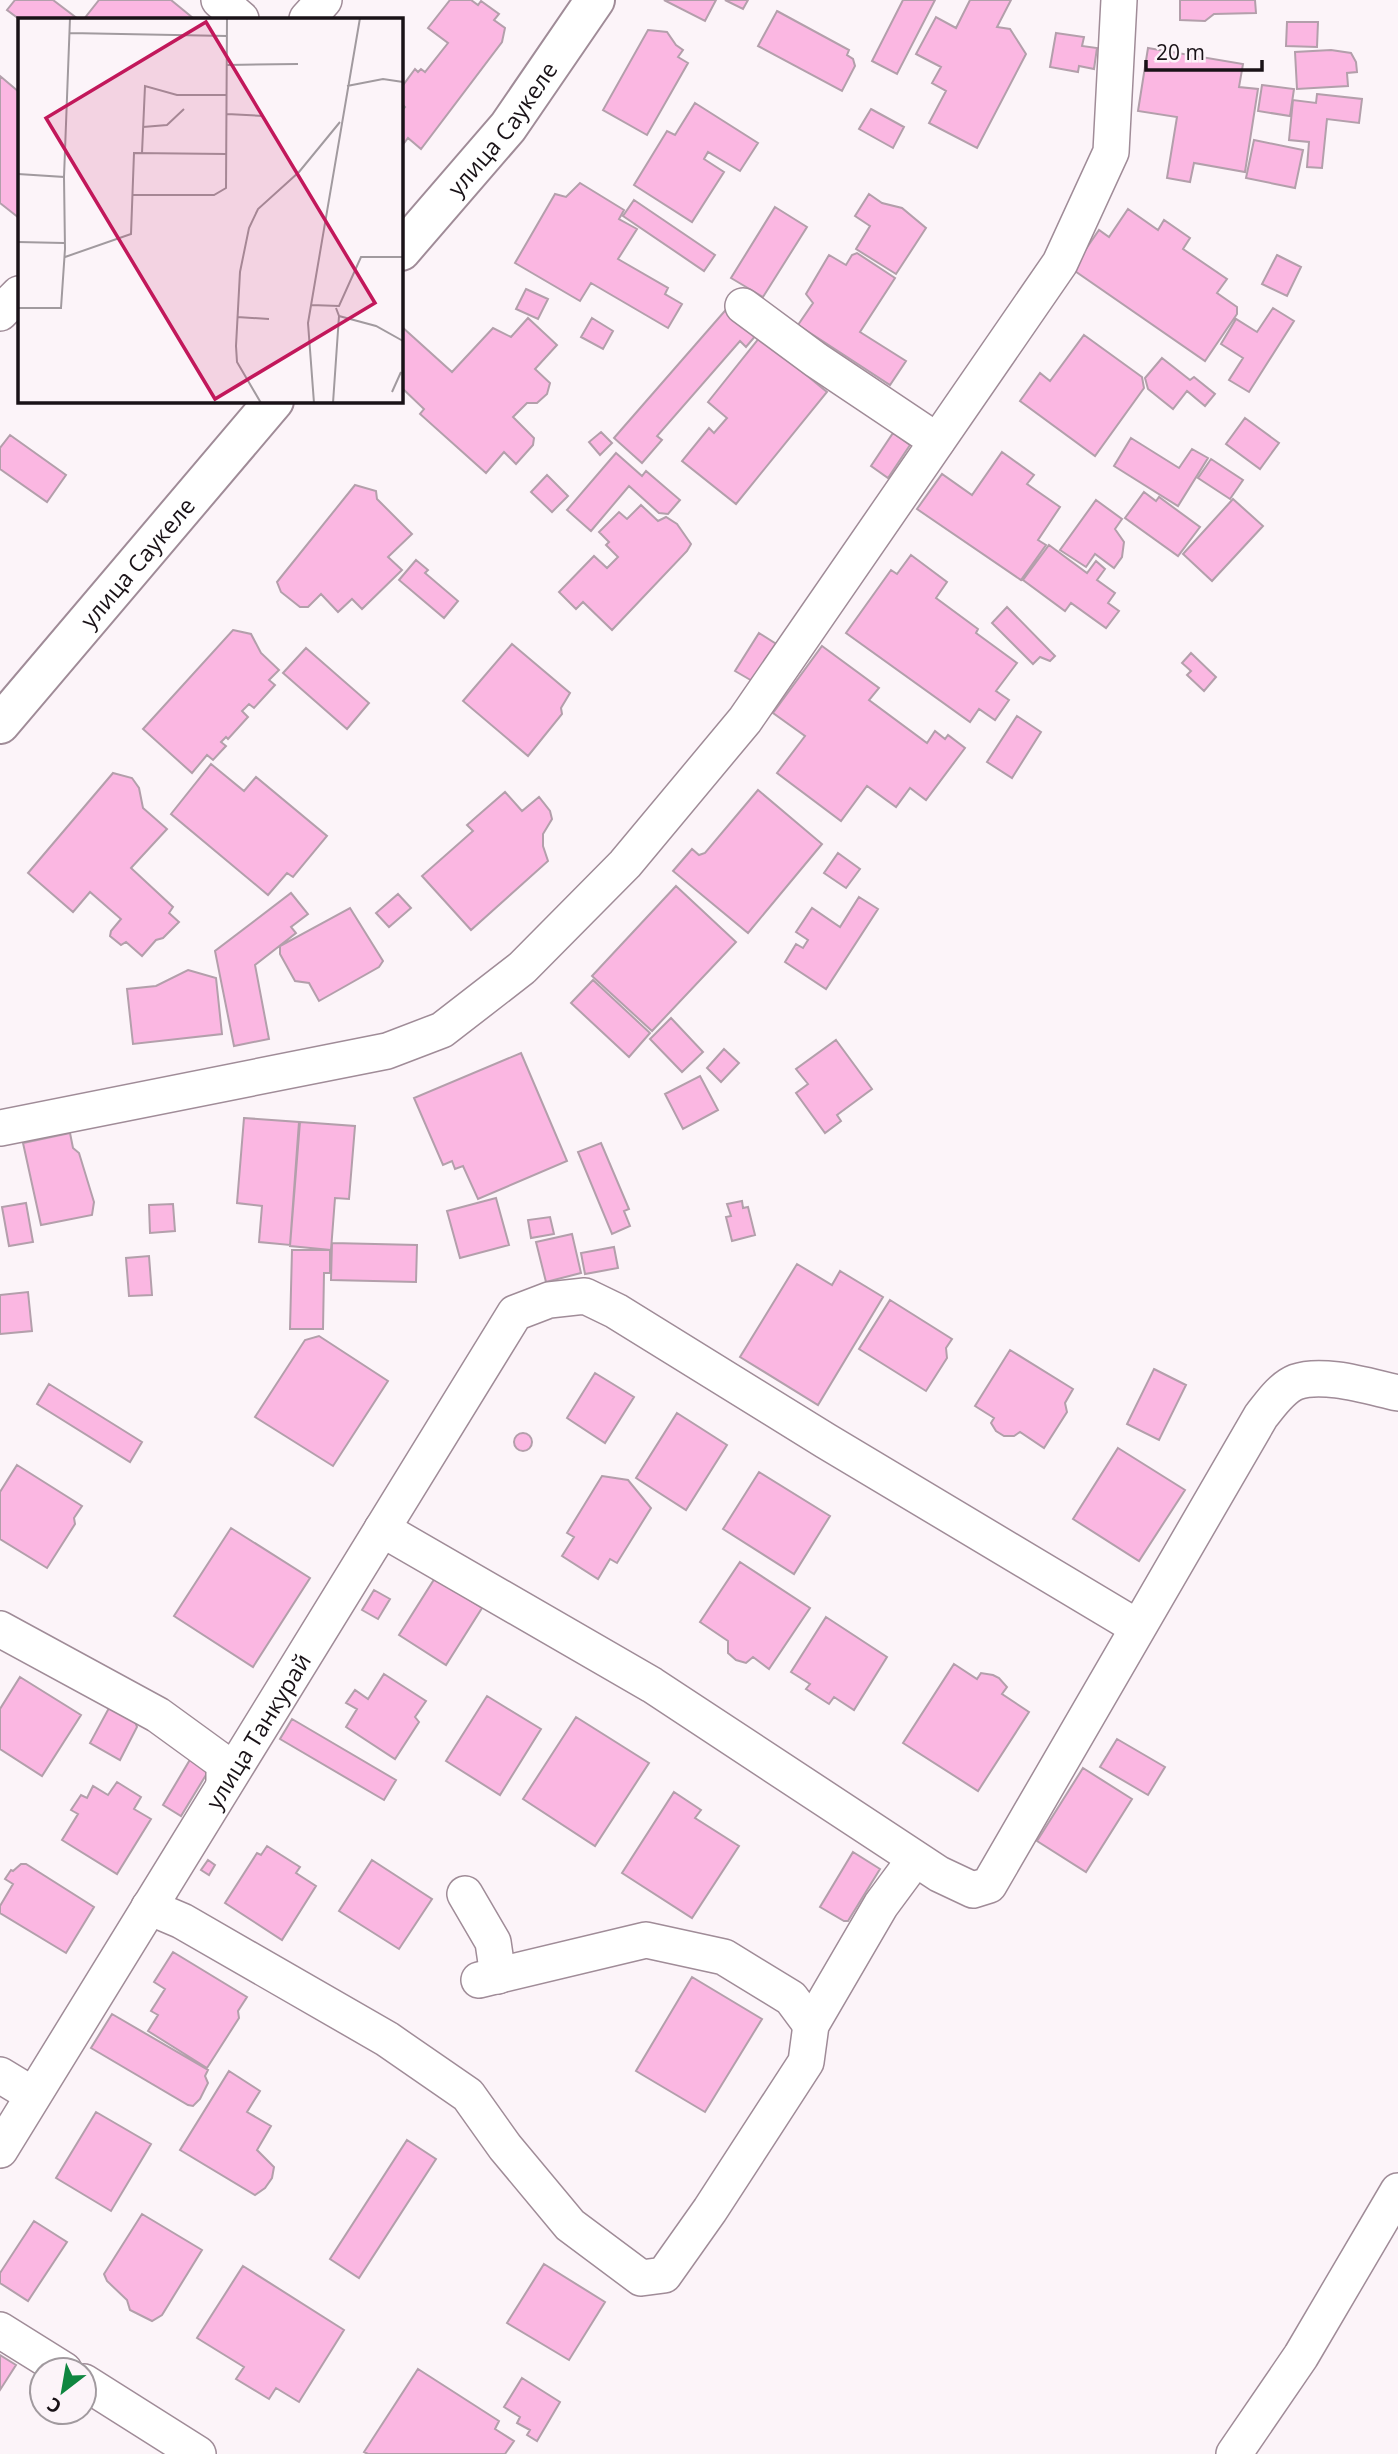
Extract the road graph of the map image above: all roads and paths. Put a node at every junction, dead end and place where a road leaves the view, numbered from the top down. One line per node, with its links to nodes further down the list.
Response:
1 (219, 0): 5 (street)
2 (324, 0): 6 (street)
3 (595, 0): 7 (street, улица Саукеле)
4 (1119, 0): 12 (street)
5 (240, 18)
6 (308, 18)
7 (406, 233)
8 (18, 295): 10 (street)
9 (743, 306): 12 (street)
10 (0, 313)
11 (273, 402): 13 (street, улица Саукеле)
12 (937, 441): 14 (street)
13 (0, 724)
14 (0, 1128)
15 (1398, 1393): 17 (street)
16 (382, 1529): 17 (street, улица Танкурай); 19 (street, улица Танкурай); 20 (street)
17 (1137, 1627): 20 (street)
18 (0, 1629): 19 (street)
19 (224, 1785): 22 (street, улица Танкурай)
20 (915, 1859): 23 (street)
21 (465, 1894): 23 (street)
22 (149, 1907): 23 (street); 25 (street, улица Танкурай)
23 (811, 2025)
24 (0, 2075): 25 (street)
25 (33, 2095): 26 (street, улица Танкурай)
26 (0, 2150)
27 (1398, 2191): 32 (street)
28 (0, 2330): 29 (street)
29 (42, 2356)
30 (98, 2391): 31 (street)
31 (198, 2454)
32 (1234, 2454)

